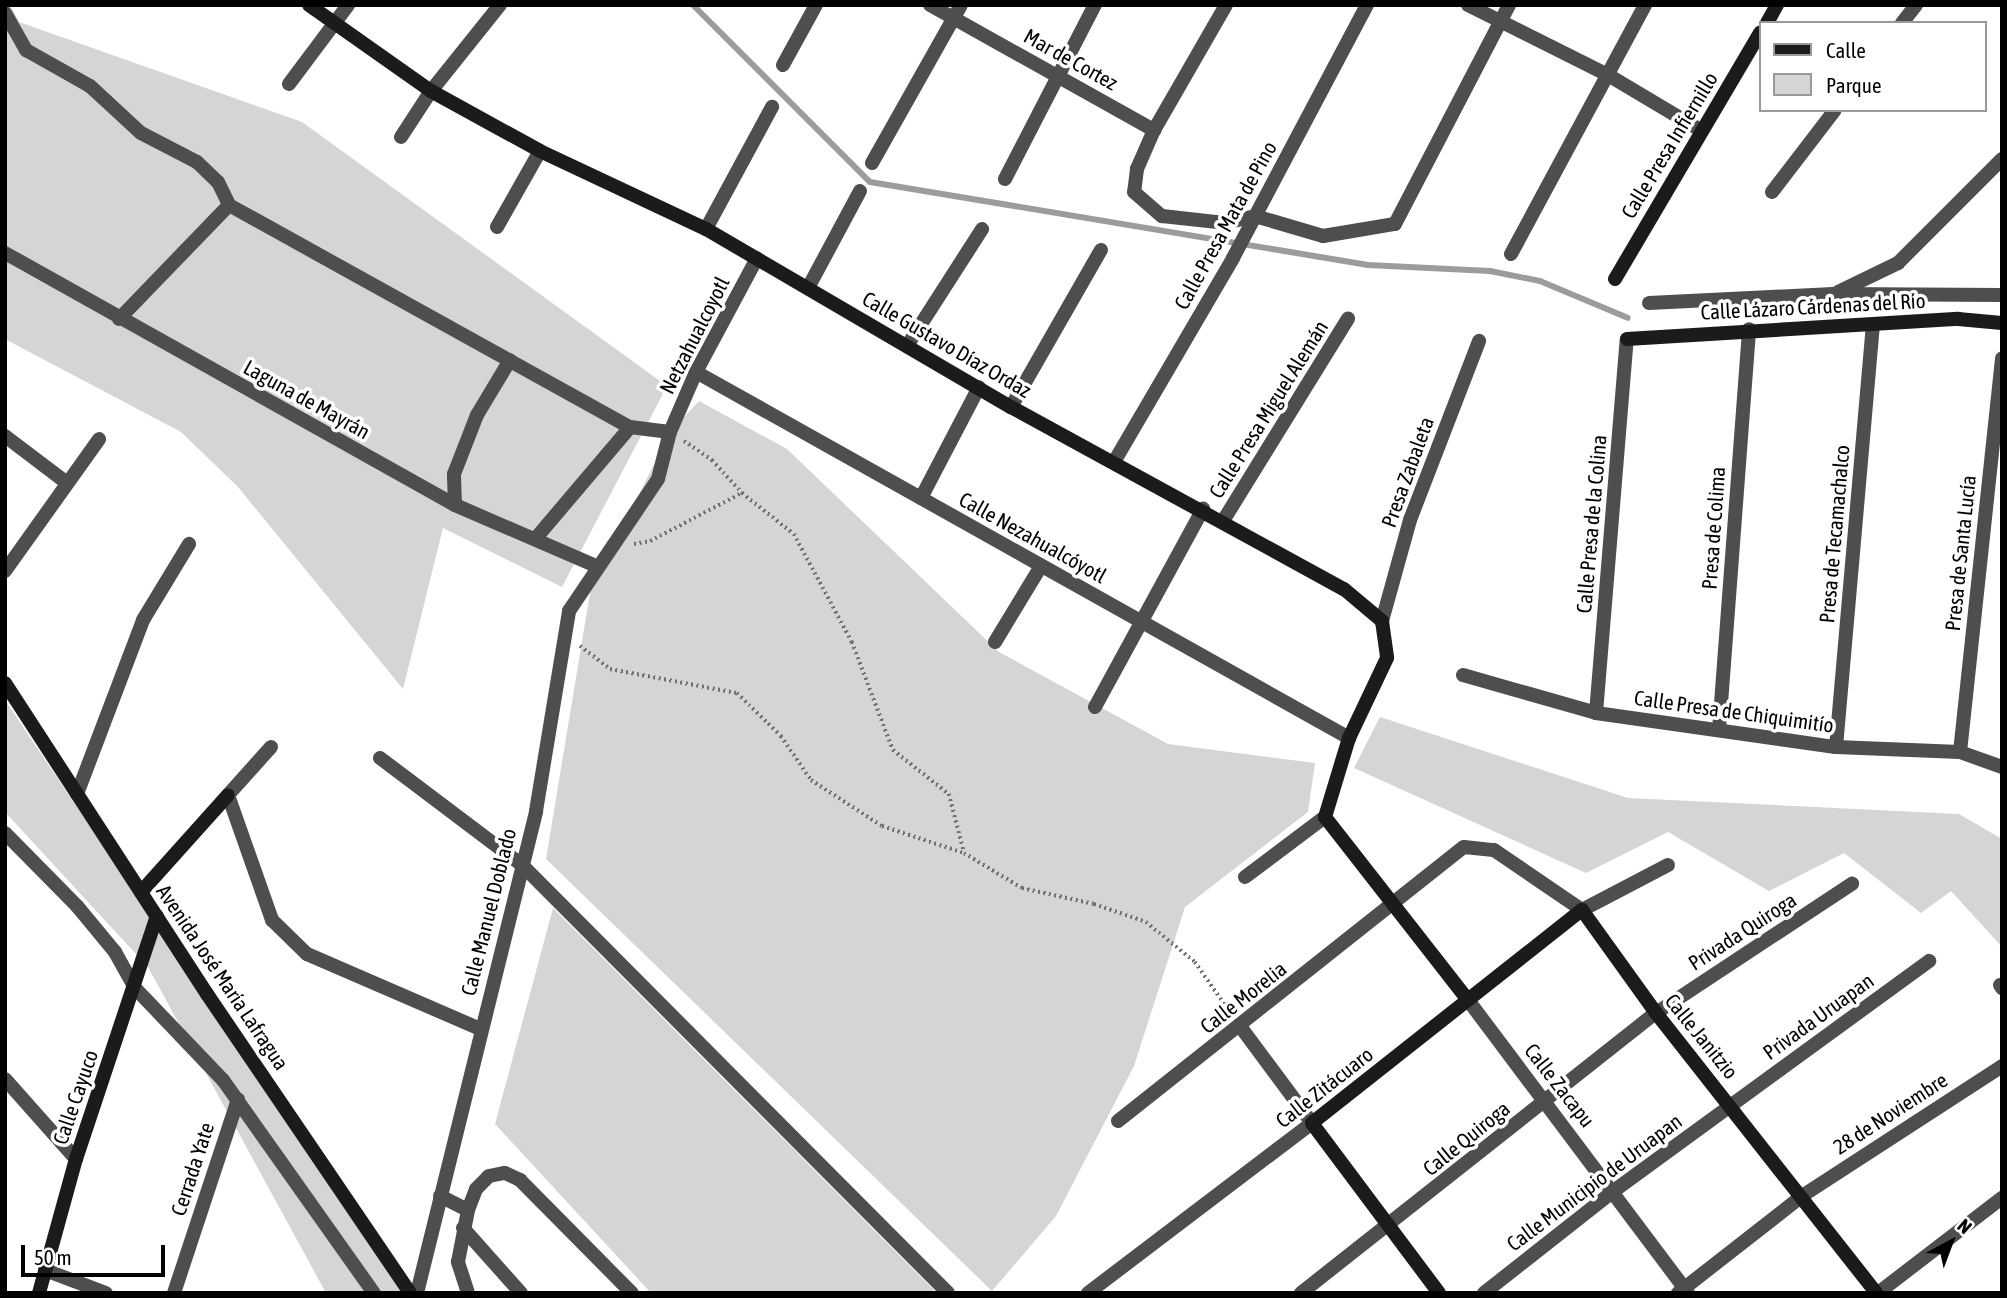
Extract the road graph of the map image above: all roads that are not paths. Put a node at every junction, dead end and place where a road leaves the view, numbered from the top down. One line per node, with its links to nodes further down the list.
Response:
1 (309, 5): 18 (street, Calle Gustavo Díaz Ordaz)
2 (348, 5): 18 (street)
3 (500, 5): 25 (street)
4 (816, 5): 21 (street)
5 (930, 5): 14 (street, Mar de Cortez)
6 (1095, 5): 23 (street)
7 (1226, 5): 28 (street)
8 (1367, 5): 38 (street, Calle Presa Mata de Pino)
9 (1468, 5): 19 (street)
10 (1509, 5): 19 (street)
11 (1645, 5): 22 (street)
12 (1777, 5): 16 (street)
13 (1916, 5): 17 (street)
14 (958, 12): 23 (street, Mar de Cortez); 33 (street)
15 (5, 13): 37 (street)
16 (1768, 21)
17 (1904, 21)
18 (338, 22): 24 (street); 25 (street, Calle Gustavo Díaz Ordaz)
19 (1500, 22): 22 (street); 38 (street)
20 (1758, 36): 29 (street, Calle Presa Infiernillo)
21 (783, 65)
22 (1608, 75): 29 (street); 44 (street)
23 (1059, 76): 28 (street, Mar de Cortez); 34 (street)
24 (289, 84)
25 (431, 91): 30 (street); 31 (street, Calle Gustavo Díaz Ordaz)
26 (772, 107): 40 (street)
27 (1833, 112): 36 (street)
28 (1154, 130): 38 (street)
29 (1702, 131): 46 (street, Calle Presa Infiernillo)
30 (401, 137)
31 (540, 151): 39 (street); 40 (street, Calle Gustavo Díaz Ordaz)
32 (2002, 159): 48 (street)
33 (872, 163)
34 (1005, 179)
35 (860, 191): 47 (street)
36 (1772, 192)
37 (229, 205): 51 (street); 60 (street)
38 (1255, 216): 68 (street, Calle Presa Mata de Pino)
39 (497, 228)
40 (706, 229): 45 (street, Calle Gustavo Díaz Ordaz)
41 (982, 229): 58 (street)
42 (1101, 250): 63 (street)
43 (5, 253): 51 (street, Laguna de Mayrán)
44 (1511, 254)
45 (757, 258): 47 (street, Calle Gustavo Díaz Ordaz); 61 (street, Netzahualcoyotl)
46 (1615, 279)
47 (808, 288): 58 (street, Calle Gustavo Díaz Ordaz)
48 (1833, 294): 49 (street); 50 (street)
49 (2002, 295)
50 (1649, 303)
51 (119, 319): 71 (street, Laguna de Mayrán)
52 (1348, 319): 73 (street, Calle Presa Miguel Alemán)
53 (2002, 323): 54 (street, Calle Lázaro Cárdenas del Río)
54 (1873, 326): 55 (street, Calle Lázaro Cárdenas del Río); 90 (street, Presa de Tecamachalco)
55 (1749, 329): 56 (street, Calle Lázaro Cárdenas del Río); 87 (street, Presa de Colima)
56 (1627, 339): 86 (street, Calle Presa de la Colina)
57 (1479, 341): 80 (street, Presa Zabaleta)
58 (907, 346): 62 (street, Calle Gustavo Díaz Ordaz)
59 (2002, 358): 91 (street, Presa de Santa Lucía)
60 (510, 360): 64 (street); 71 (street)
61 (696, 372): 65 (street, Netzahualcoyotl); 70 (street, Calle Nezahualcóyotl)
62 (979, 387): 63 (street, Calle Gustavo Díaz Ordaz); 70 (street)
63 (1012, 407): 68 (street, Calle Gustavo Díaz Ordaz)
64 (630, 427): 65 (street); 74 (street)
65 (670, 432): 76 (street, Netzahualcoyotl)
66 (5, 436): 69 (street)
67 (99, 439): 69 (street)
68 (1114, 462): 72 (street, Calle Gustavo Díaz Ordaz)
69 (67, 483): 79 (street)
70 (921, 498): 78 (street, Calle Nezahualcóyotl)
71 (455, 505): 74 (street, Laguna de Mayrán)
72 (1203, 509): 73 (street, Calle Gustavo Díaz Ordaz); 81 (street)
73 (1223, 521): 80 (street, Calle Gustavo Díaz Ordaz)
74 (536, 538): 77 (street, Laguna de Mayrán)
75 (189, 544): 94 (street)
76 (608, 549): 77 (street, Calle Manuel Doblado)
77 (596, 566): 99 (street, Calle Manuel Doblado)
78 (1041, 566): 81 (street, Calle Nezahualcóyotl); 82 (street)
79 (5, 571)
80 (1382, 621): 88 (street)
81 (1144, 624): 85 (street); 88 (street, Calle Nezahualcóyotl)
82 (995, 642)
83 (1463, 675): 86 (street, Calle Presa de Chiquimitío)
84 (5, 683): 94 (street, Avenida José María Lafragua)
85 (1095, 707)
86 (1595, 713): 87 (street, Calle Presa de Chiquimitío)
87 (1718, 730): 90 (street, Calle Presa de Chiquimitío)
88 (1349, 738): 96 (street)
89 (271, 747): 95 (street)
90 (1836, 747): 91 (street, Calle Presa de Chiquimitío)
91 (1960, 752): 93 (street, Calle Presa de Chiquimitío)
92 (380, 758): 99 (street)
93 (2002, 768)
94 (77, 794): 103 (street, Avenida José María Lafragua)
95 (228, 795): 103 (street); 112 (street)
96 (1325, 817): 101 (street); 104 (street, Calle Zacapu)
97 (5, 833): 108 (street)
98 (1464, 847): 104 (street, Calle Morelia); 105 (street, Calle Janitzio)
99 (522, 865): 112 (street, Calle Manuel Doblado); 139 (street)
100 (1668, 865): 105 (street)
101 (1245, 877)
102 (1852, 884): 110 (street, Privada Quiroga)
103 (141, 892): 106 (street, Avenida José María Lafragua)
104 (1393, 906): 109 (street, Calle Zacapu); 111 (street, Calle Morelia)
105 (1583, 910): 109 (street, Calle Zitácuaro); 110 (street, Calle Janitzio)
106 (157, 916): 108 (street, Calle Cayuco); 134 (street, Avenida José María Lafragua)
107 (1929, 961): 117 (street, Privada Uruapan)
108 (135, 988): 115 (street); 120 (street, Calle Cayuco)
109 (1468, 1000): 116 (street, Calle Zacapu); 119 (street, Calle Zitácuaro)
110 (1656, 1013): 116 (street, Calle Quiroga); 117 (street, Calle Janitzio)
111 (1240, 1026): 118 (street, Calle Morelia); 119 (street)
112 (480, 1029): 122 (street, Calle Manuel Doblado)
113 (2002, 1066): 123 (street, 28 de Noviembre)
114 (5, 1079): 120 (street)
115 (238, 1099): 132 (street, Cerrada Yate); 133 (street)
116 (1546, 1101): 121 (street, Calle Zacapu); 126 (street, Calle Quiroga)
117 (1730, 1105): 121 (street, Calle Municipio de Uruapan); 123 (street, Calle Janitzio)
118 (1118, 1121)
119 (1312, 1123): 126 (street); 140 (street, Calle Zitácuaro)
120 (76, 1159): 128 (street, Calle Cayuco)
121 (1615, 1191): 129 (street, Calle Zacapu); 143 (street, Calle Municipio de Uruapan)
122 (440, 1195): 125 (street); 135 (street, Calle Manuel Doblado)
123 (1802, 1196): 129 (street, 28 de Noviembre); 144 (street, Calle Janitzio)
124 (2002, 1198): 144 (street)
125 (468, 1210): 127 (street); 138 (street)
126 (1389, 1226): 141 (street, Calle Quiroga); 142 (street)
127 (463, 1228): 136 (street); 137 (street)
128 (45, 1270): 130 (street, Calle Cayuco); 131 (street)
129 (1684, 1291)
130 (38, 1293)
131 (106, 1293)
132 (174, 1293)
133 (374, 1293)
134 (410, 1293)
135 (417, 1293)
136 (468, 1293)
137 (521, 1293)
138 (632, 1293)
139 (948, 1293)
140 (1088, 1293)
141 (1301, 1293)
142 (1439, 1293)
143 (1484, 1293)
144 (1877, 1293)

